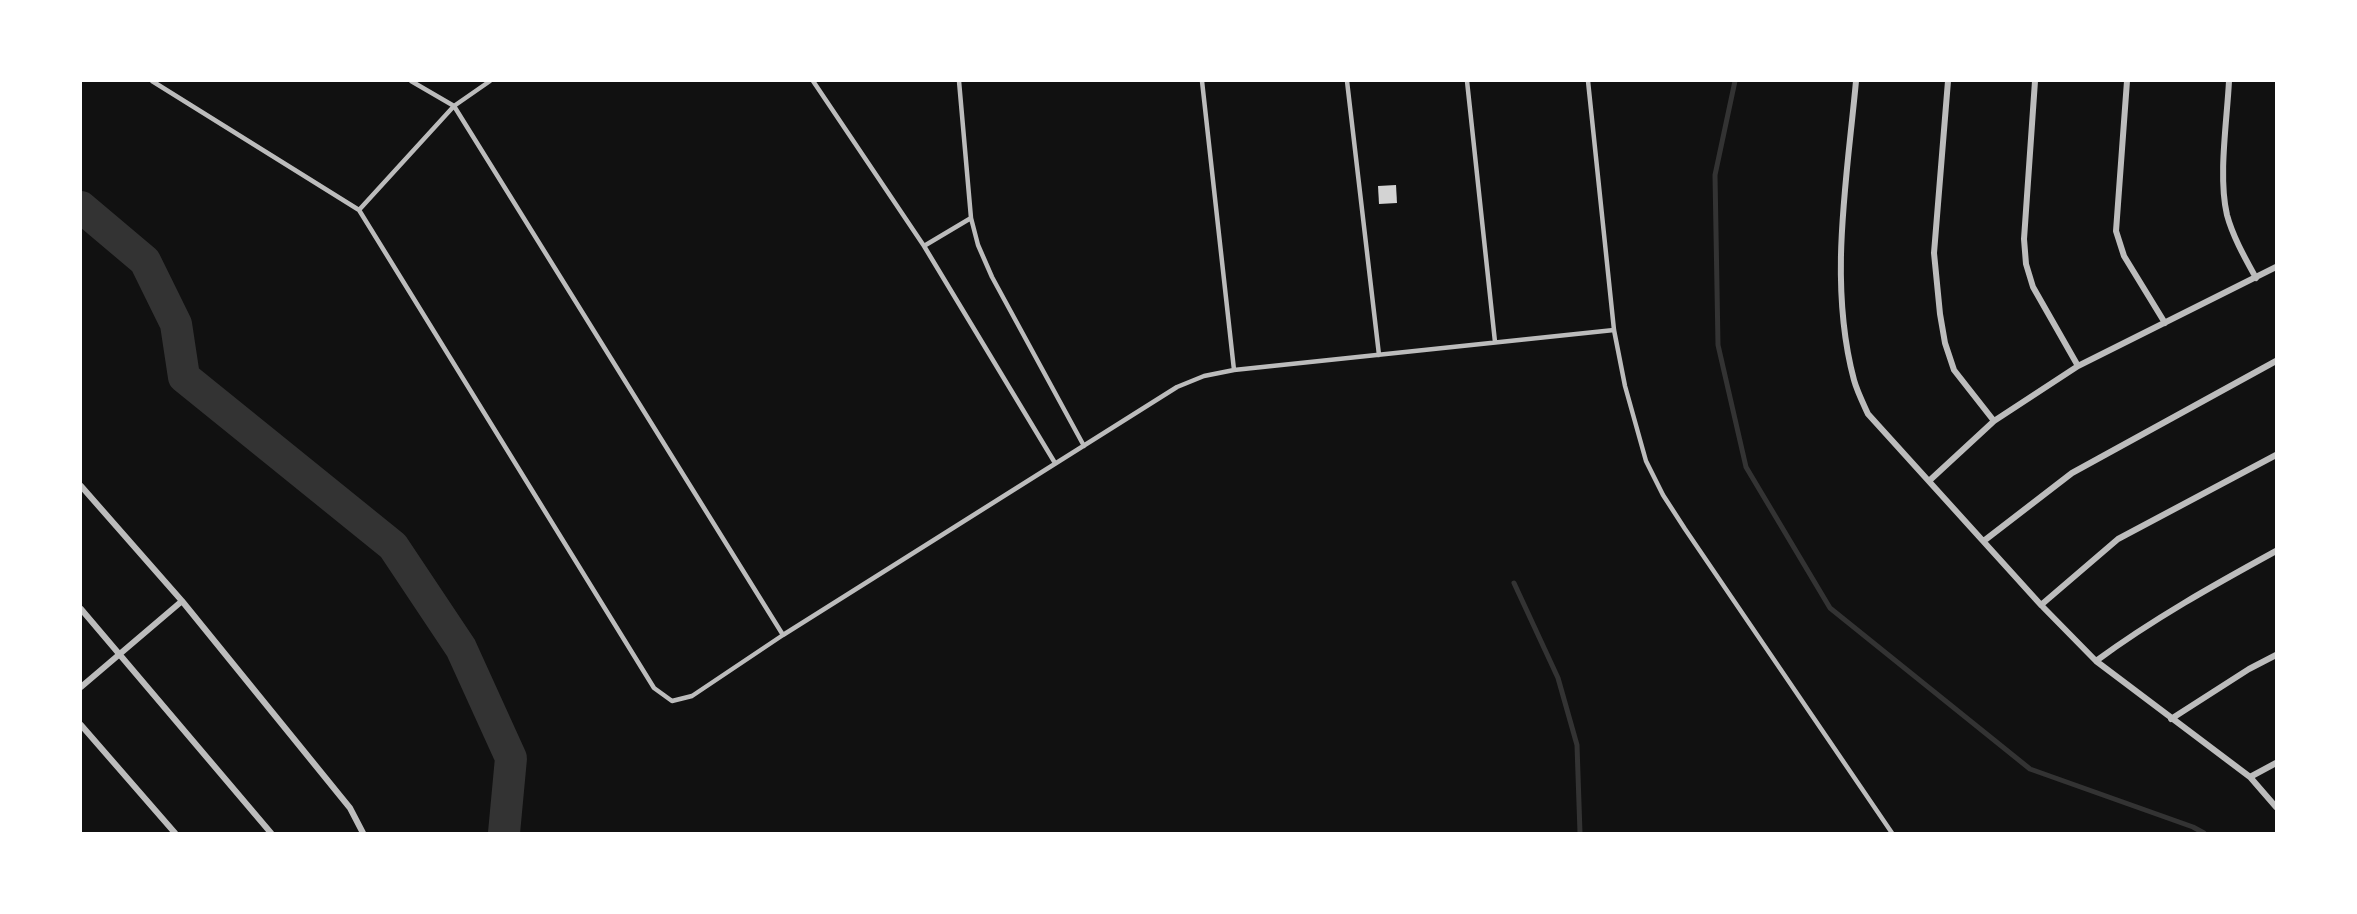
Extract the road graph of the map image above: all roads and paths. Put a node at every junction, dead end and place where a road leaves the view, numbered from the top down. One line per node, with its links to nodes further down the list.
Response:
1 (152, 81): 16 (lane)
2 (411, 81): 15 (lane)
3 (489, 81): 15 (lane)
4 (813, 81): 18 (lane)
5 (959, 81): 17 (lane)
6 (1202, 81): 27 (lane)
7 (1347, 81): 24 (lane)
8 (1467, 81): 23 (lane)
9 (1588, 81): 22 (lane)
10 (1856, 81): 32 (street)
11 (1948, 81): 28 (street)
12 (2035, 81): 26 (street)
13 (2127, 81): 21 (street)
14 (2229, 81): 20 (street)
15 (454, 106): 16 (lane); 39 (lane)
16 (359, 210): 39 (lane)
17 (971, 218): 18 (lane); 29 (lane)
18 (924, 246): 31 (lane)
19 (2276, 267): 20 (street)
20 (2256, 278): 21 (street)
21 (2165, 323): 26 (street)
22 (1614, 330): 23 (lane); 52 (lane)
23 (1495, 342): 24 (lane)
24 (1379, 355): 27 (lane)
25 (2276, 361): 34 (street)
26 (2078, 366): 28 (street)
27 (1234, 370): 29 (lane)
28 (1994, 421): 32 (street)
29 (1084, 446): 31 (lane)
30 (2276, 455): 37 (street)
31 (1055, 463): 39 (lane)
32 (1929, 481): 34 (street)
33 (81, 486): 36 (street)
34 (1985, 540): 37 (street)
35 (2276, 551): 42 (street)
36 (182, 601): 40 (street); 51 (street)
37 (2041, 605): 42 (street)
38 (81, 609): 40 (street)
39 (783, 635)
40 (120, 654): 43 (street); 50 (street)
41 (2276, 655): 44 (street)
42 (2096, 661): 44 (street)
43 (81, 687)
44 (2171, 719): 47 (street)
45 (81, 725): 49 (street)
46 (2276, 763): 47 (street)
47 (2250, 777): 48 (street)
48 (2276, 807)
49 (175, 833)
50 (271, 833)
51 (363, 833)
52 (1892, 833)

